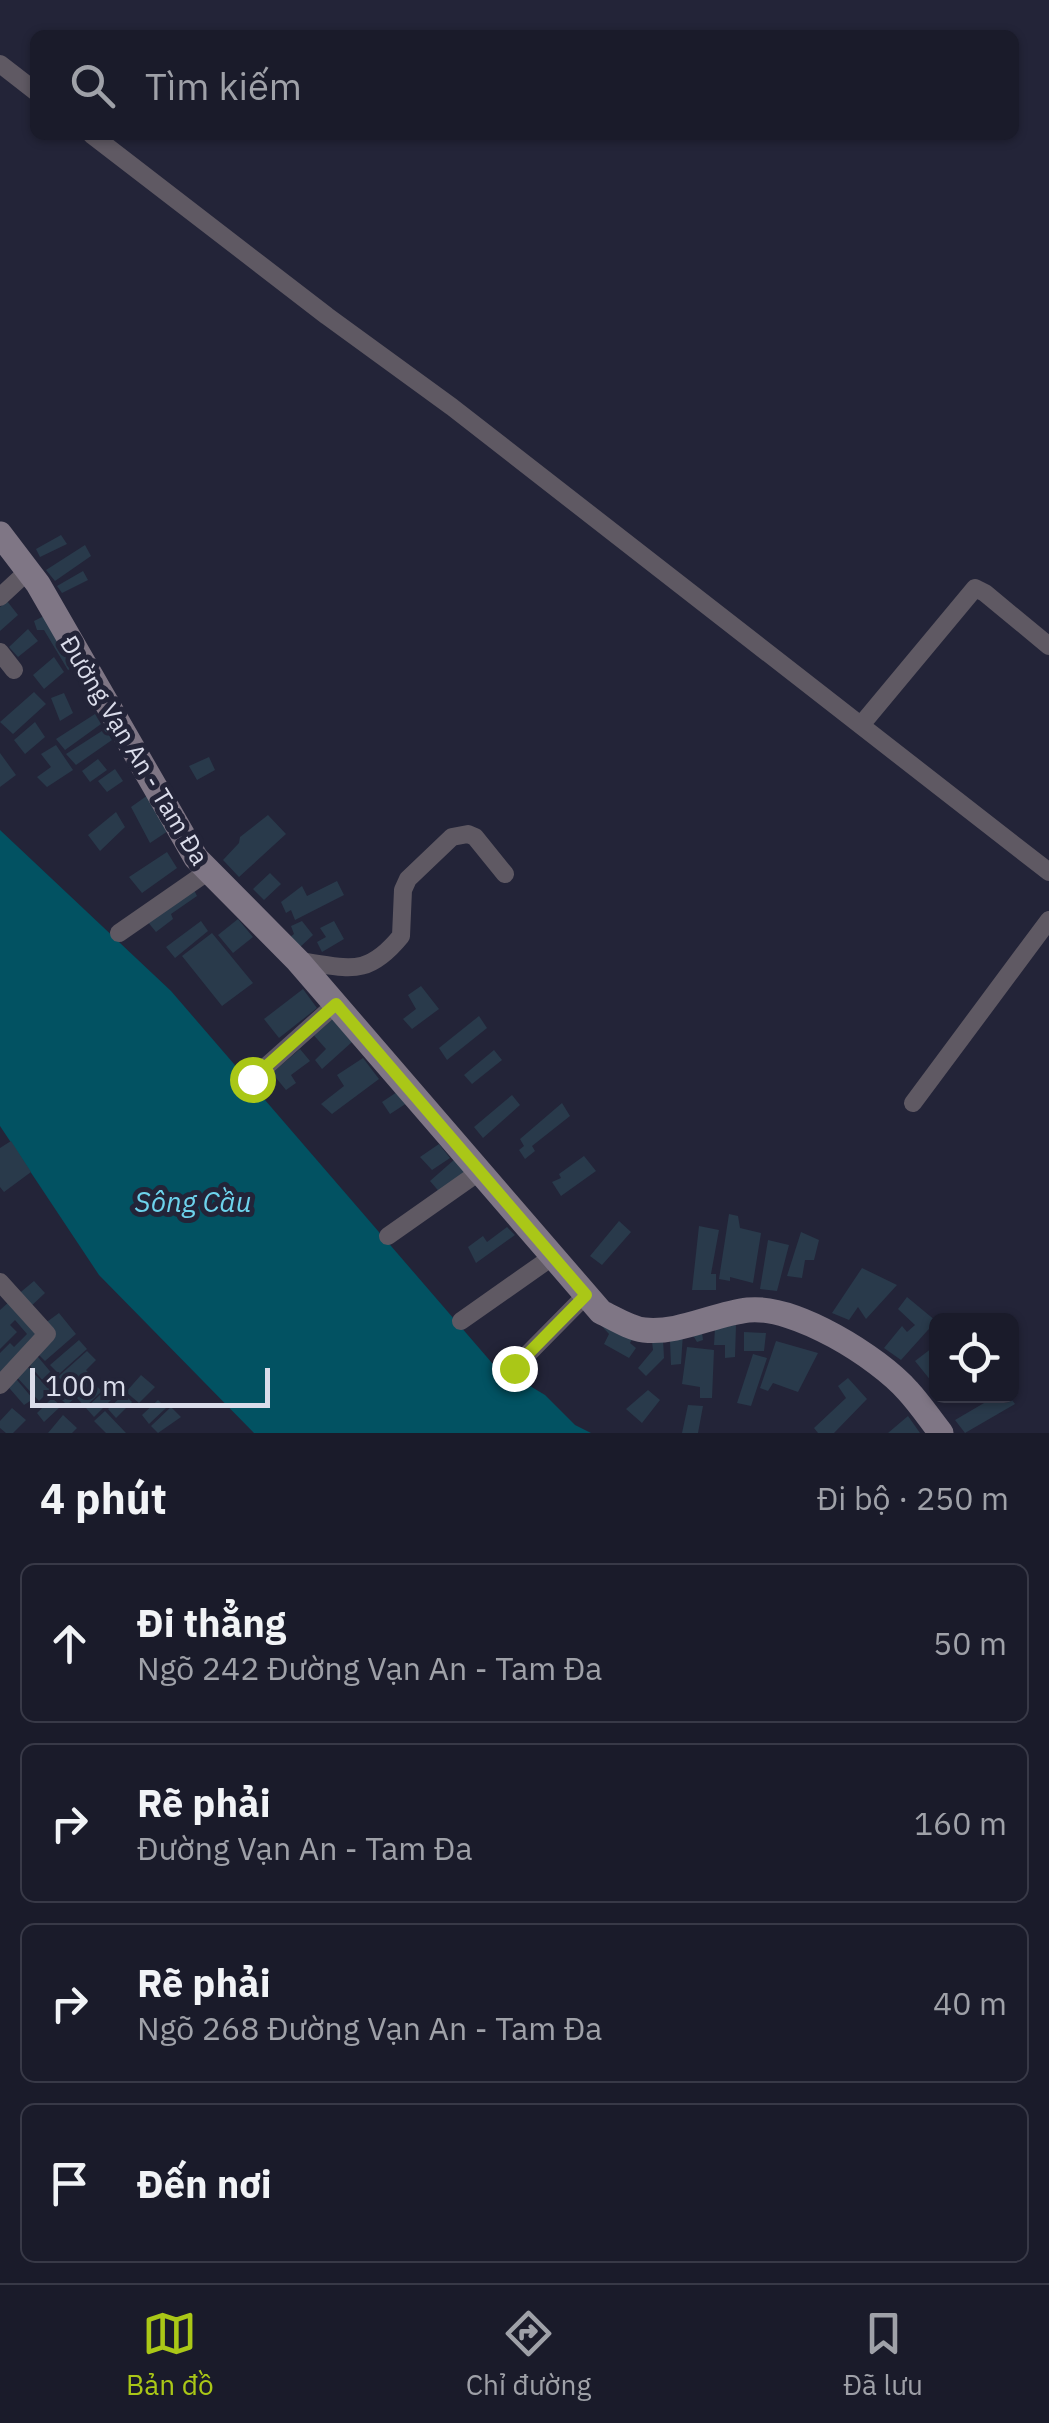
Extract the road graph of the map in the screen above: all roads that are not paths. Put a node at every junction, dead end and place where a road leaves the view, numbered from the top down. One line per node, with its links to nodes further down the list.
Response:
1 (0, 64): 2 (street)
2 (30, 87)
3 (98, 140): 10 (street)
4 (0, 534): 5 (main road, Đường Vạn An - Tam Đa)
5 (28, 571): 6 (street); 11 (main road, Đường Vạn An - Tam Đa)
6 (0, 597)
7 (1049, 646): 10 (street)
8 (0, 652): 9 (street)
9 (14, 670)
10 (861, 726): 12 (street)
11 (207, 872): 15 (street); 16 (main road, Đường Vạn An - Tam Đa)
12 (1049, 872)
13 (505, 874): 16 (street)
14 (1049, 920): 19 (street)
15 (119, 933)
16 (298, 960): 17 (main road, Đường Vạn An - Tam Đa)
17 (336, 1004): 18 (street); 20 (main road, Đường Vạn An - Tam Đa)
18 (252, 1079)
19 (913, 1102)
20 (479, 1172): 21 (street); 22 (main road, Đường Vạn An - Tam Đa)
21 (388, 1236)
22 (552, 1256): 24 (main road, Đường Vạn An - Tam Đa); 25 (street)
23 (0, 1282): 27 (street)
24 (586, 1295): 26 (street); 28 (main road, Đường Vạn An - Tam Đa)
25 (461, 1321)
26 (514, 1368)
27 (0, 1384)
28 (941, 1433)

